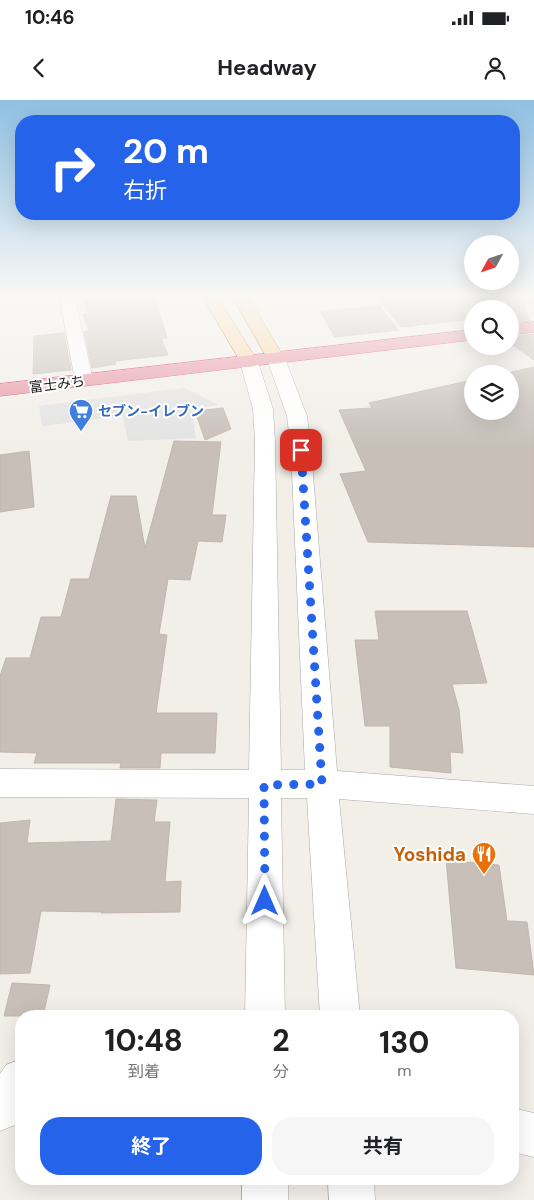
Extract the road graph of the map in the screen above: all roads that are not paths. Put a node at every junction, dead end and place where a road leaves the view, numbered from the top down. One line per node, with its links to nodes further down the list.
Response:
1 (77, 345): 6 (street)
2 (251, 345): 5 (main road)
3 (258, 345): 5 (main road)
4 (386, 345): 5 (highway, 富士みち)
5 (263, 360): 6 (highway, 富士みち); 9 (street); 10 (street)
6 (84, 380): 7 (highway, 富士みち)
7 (0, 390)
8 (0, 783): 10 (street)
9 (322, 784): 10 (street); 11 (street); 13 (street)
10 (264, 785): 12 (street)
11 (534, 800)
12 (265, 1010)
13 (340, 1010)
14 (15, 1089): 15 (street)
15 (0, 1110)
16 (519, 1132): 17 (street)
17 (534, 1135)
18 (265, 1185): 20 (street)
19 (351, 1185): 21 (street)
20 (265, 1200)
21 (352, 1200)

